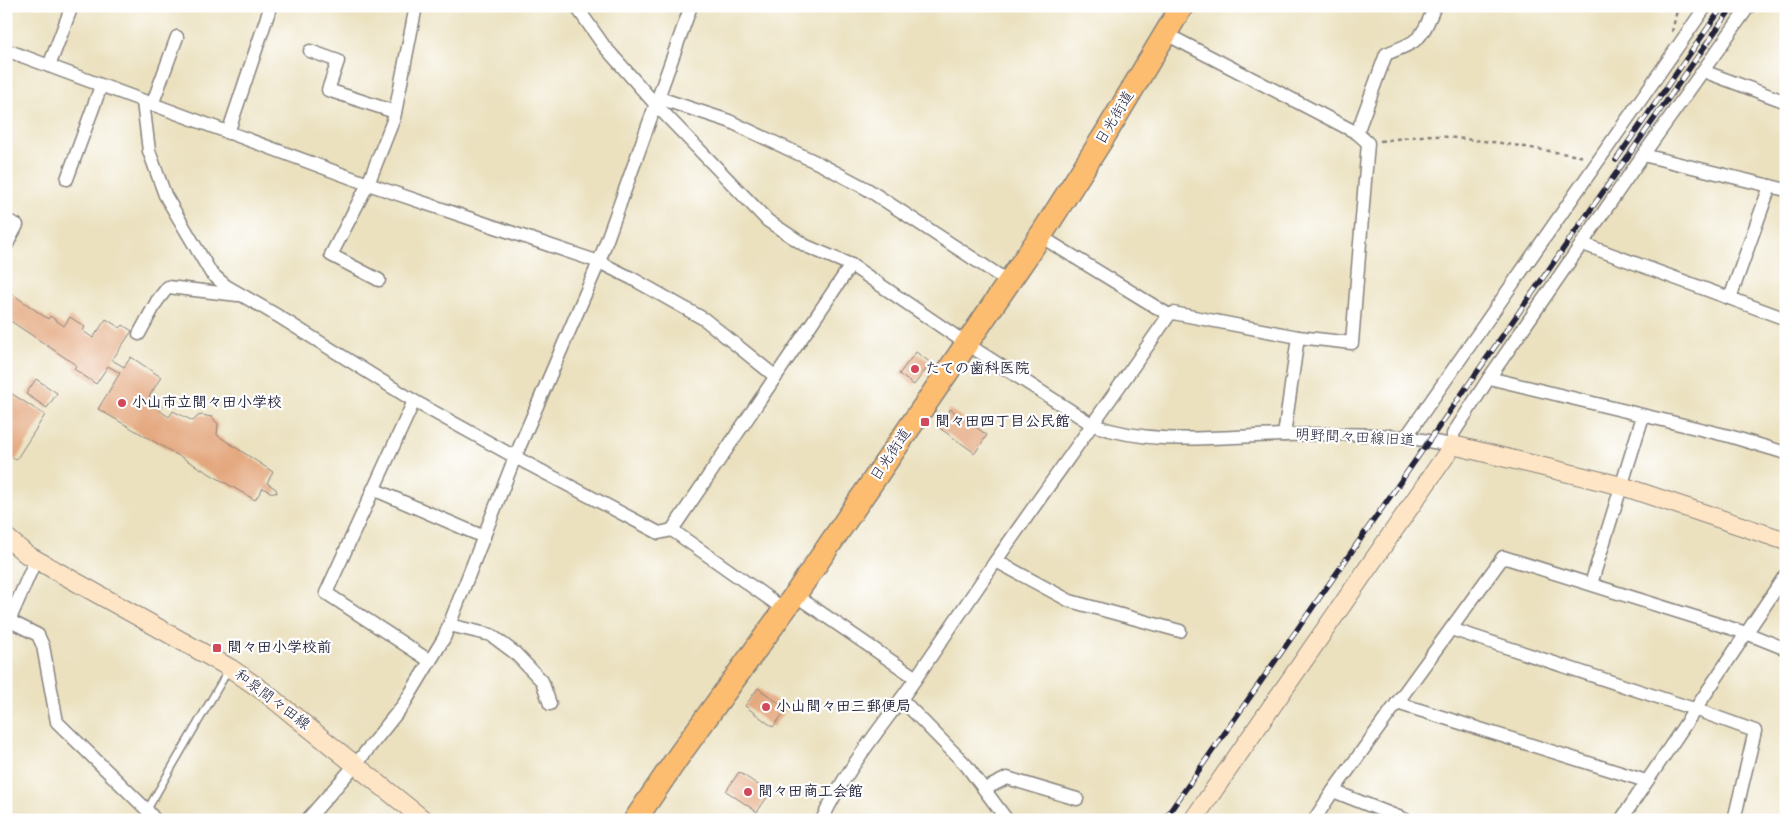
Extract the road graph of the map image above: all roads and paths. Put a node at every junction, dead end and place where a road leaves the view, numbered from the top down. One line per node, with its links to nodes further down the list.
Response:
1 (72, 6): 14 (street)
2 (416, 6): 20 (street)
3 (576, 6): 17 (street, 明野間々田線旧道)
4 (691, 6): 17 (street)
5 (1182, 6): 10 (highway, 日光街道)
6 (1436, 6): 22 (street)
7 (1706, 6): 25 (street)
8 (1749, 6): 15 (street)
9 (269, 11): 21 (street)
10 (1166, 34): 22 (street); 31 (highway, 日光街道)
11 (177, 37): 19 (street)
12 (6, 50): 14 (street)
13 (310, 52): 20 (street)
14 (49, 66): 16 (street)
15 (1703, 71): 18 (street); 24 (street)
16 (101, 86): 19 (street); 26 (street)
17 (658, 102): 34 (street); 35 (street, 明野間々田線旧道); 37 (street)
18 (1786, 102)
19 (147, 103): 21 (street); 38 (street)
20 (395, 112): 27 (street)
21 (228, 133): 27 (street)
22 (1357, 133): 23 (street)
23 (1368, 143): 25 (path); 43 (street)
24 (1643, 155): 28 (street); 32 (street)
25 (1597, 162): 51 (street)
26 (67, 179)
27 (368, 184): 34 (street); 36 (street)
28 (1770, 186): 29 (street); 39 (street)
29 (1786, 190)
30 (6, 220): 33 (street)
31 (1040, 236): 37 (highway, 日光街道); 40 (street)
32 (1583, 244): 39 (street); 46 (street)
33 (6, 246)
34 (599, 262): 45 (street); 54 (street)
35 (850, 265): 44 (street, 明野間々田線旧道); 45 (street)
36 (379, 280)
37 (1009, 282): 44 (highway, 日光街道)
38 (240, 295): 42 (street); 47 (street)
39 (1730, 298): 41 (street)
40 (1169, 314): 43 (street); 49 (street)
41 (1786, 319)
42 (139, 334)
43 (1298, 337): 50 (street)
44 (967, 344): 49 (street, 明野間々田線旧道); 65 (highway, 日光街道)
45 (776, 377): 57 (street)
46 (1489, 378): 48 (street); 52 (street)
47 (414, 401): 54 (street); 56 (street)
48 (1643, 416): 53 (street); 55 (street)
49 (1093, 425): 50 (street, 明野間々田線旧道); 62 (street)
50 (1284, 435): 51 (street, 明野間々田線旧道)
51 (1406, 437): 52 (street, 明野間々田線旧道)
52 (1453, 445): 55 (street, 明野間々田線旧道); 90 (street)
53 (1786, 453)
54 (515, 457): 57 (street); 58 (street)
55 (1622, 486): 60 (street, 明野間々田線旧道); 64 (street)
56 (373, 489): 58 (street); 72 (street)
57 (672, 530): 65 (street)
58 (484, 536): 67 (street)
59 (6, 537): 61 (street, 和泉間々田線)
60 (1786, 541)
61 (36, 560): 66 (street); 73 (street, 和泉間々田線)
62 (996, 561): 69 (street); 74 (street)
63 (1786, 574): 70 (street)
64 (1591, 584): 68 (street); 70 (street)
65 (790, 603): 74 (street); 87 (highway, 日光街道)
66 (8, 620): 84 (street)
67 (449, 625): 72 (street); 77 (street)
68 (1451, 629): 76 (street); 78 (street)
69 (1180, 631)
70 (1746, 632): 71 (street); 78 (street)
71 (1786, 649)
72 (430, 661): 79 (street)
73 (230, 668): 79 (street, 和泉間々田線); 84 (lane)
74 (916, 678): 75 (street)
75 (901, 699): 81 (street); 88 (street)
76 (1397, 703): 80 (street); 82 (street)
77 (550, 704)
78 (1694, 708): 80 (street); 94 (street)
79 (356, 764): 85 (street); 86 (street, 和泉間々田線)
80 (1646, 781): 93 (street)
81 (984, 790): 83 (street); 89 (street)
82 (1333, 791): 91 (street); 92 (street)
83 (1077, 799)
84 (151, 815)
85 (307, 820)
86 (424, 820)
87 (635, 820)
88 (822, 820)
89 (1007, 820)
90 (1193, 820)
91 (1314, 820)
92 (1406, 820)
93 (1621, 820)
94 (1734, 820)

